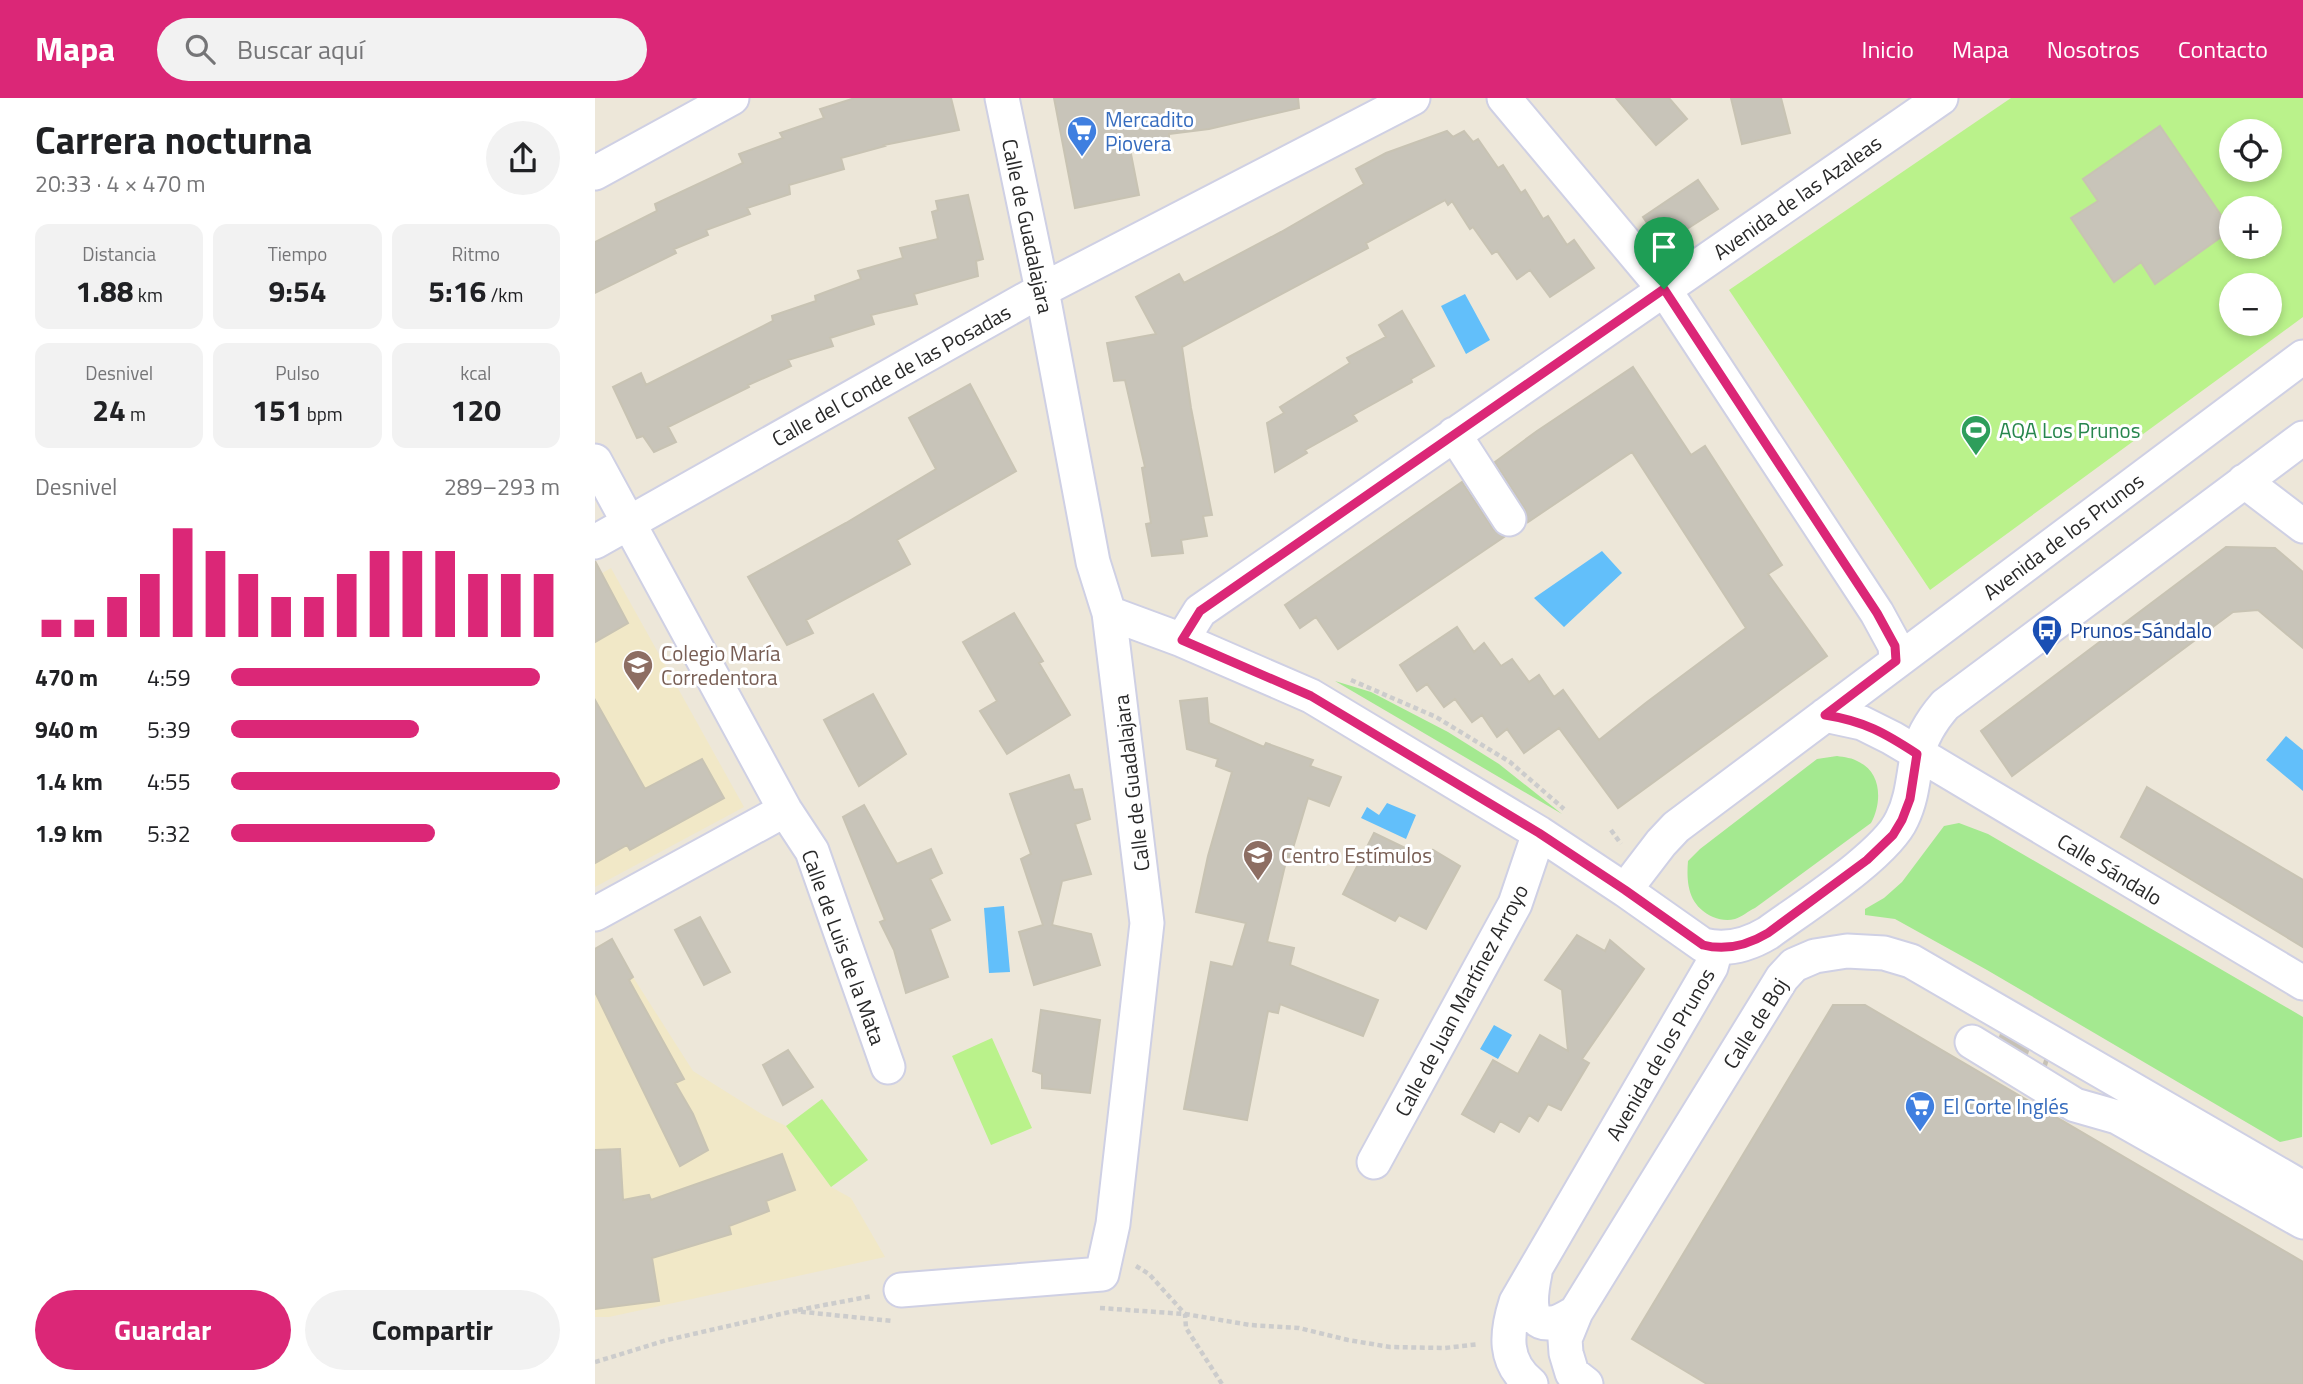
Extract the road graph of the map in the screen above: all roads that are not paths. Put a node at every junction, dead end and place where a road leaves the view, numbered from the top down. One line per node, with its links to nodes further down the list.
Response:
1 (732, 98): 6 (street)
2 (1002, 98): 8 (street, Calle de Guadalajara)
3 (1413, 98): 8 (street, Calle del Conde de las Posadas)
4 (1504, 98): 7 (street)
5 (1941, 98): 7 (street, Avenida de las Azaleas)
6 (595, 173)
7 (1664, 289): 10 (street, Avenida de las Azaleas); 20 (street)
8 (1042, 290): 15 (street, Calle del Conde de las Posadas); 18 (street, Calle de Guadalajara)
9 (2303, 357): 20 (street, Avenida de los Prunos)
10 (1454, 434): 14 (street); 19 (street, Avenida de las Azaleas)
11 (2303, 438): 13 (street, Avenida de los Prunos)
12 (595, 461): 15 (street, Calle de Luis de la Mata)
13 (2244, 481): 16 (street); 22 (street, Avenida de los Prunos)
14 (1509, 519)
15 (629, 523): 17 (street, Calle del Conde de las Posadas); 23 (street, Calle de Luis de la Mata)
16 (2303, 526)
17 (595, 542)
18 (1109, 613): 19 (street); 37 (street, Calle de Guadalajara)
19 (1182, 640): 24 (street)
20 (1896, 661): 21 (street, Avenida de los Prunos)
21 (1825, 715): 22 (street); 25 (street, Avenida de los Prunos)
22 (1917, 754): 27 (street, Avenida de los Prunos); 29 (street, Calle Sándalo)
23 (785, 810): 26 (street); 32 (street, Calle de Luis de la Mata)
24 (1539, 833): 25 (street); 33 (street, Calle de Juan Martínez Arroyo)
25 (1625, 890): 27 (street)
26 (595, 914)
27 (1716, 949): 36 (street, Avenida de los Prunos)
28 (1815, 956): 31 (street); 34 (street, Calle de Boj); 38 (street, Calle de Boj)
29 (2303, 983)
30 (1972, 1042): 35 (street)
31 (2047, 1066)
32 (888, 1067)
33 (1374, 1162)
34 (2303, 1188)
35 (2303, 1222)
36 (1536, 1271): 38 (street); 39 (street, Avenida de los Prunos)
37 (901, 1305)
38 (1576, 1312): 40 (street, Calle de Boj)
39 (1531, 1384)
40 (1585, 1384)

